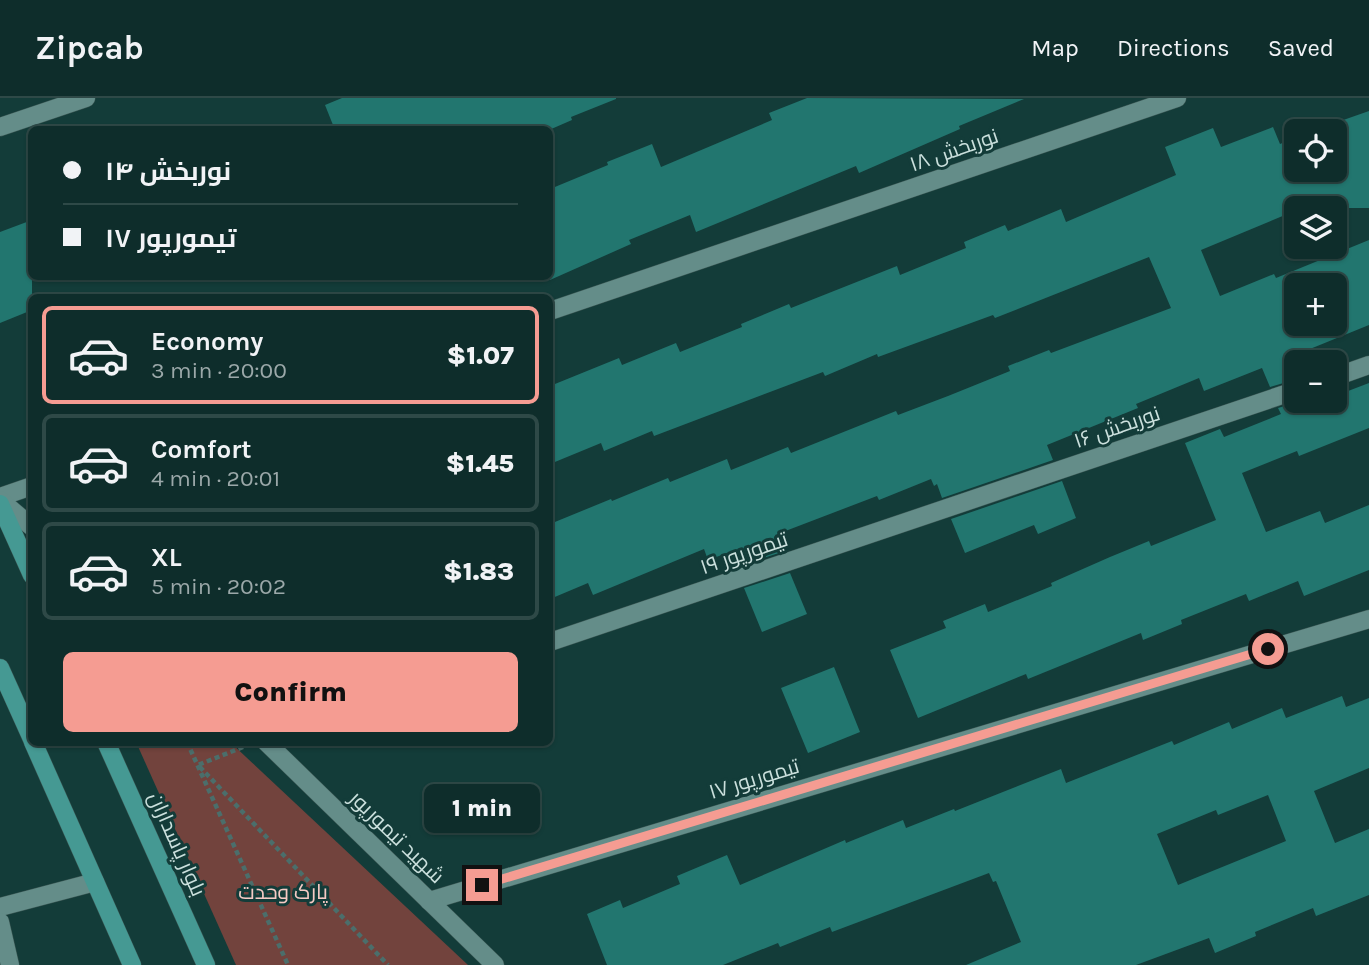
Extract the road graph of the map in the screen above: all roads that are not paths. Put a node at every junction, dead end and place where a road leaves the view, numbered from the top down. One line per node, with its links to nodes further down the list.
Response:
1 (86, 98): 3 (street)
2 (1177, 98): 4 (street, نوربخش ۱۸)
3 (0, 127)
4 (553, 310)
5 (1369, 365): 6 (street)
6 (1347, 373)
7 (1284, 394): 10 (street, نوربخش ۱۶)
8 (28, 488): 9 (street)
9 (0, 501): 11 (street); 12 (main road)
10 (953, 507): 14 (street, تیمورپور ۱۹)
11 (28, 524)
12 (28, 566)
13 (1369, 619): 21 (street, تیمورپور ۱۷)
14 (553, 641)
15 (0, 668): 16 (main road)
16 (28, 731)
17 (35, 746): 20 (main road)
18 (108, 746): 26 (main road, بلوار پاسداران)
19 (270, 746): 21 (street, شهید تیمورپور)
20 (95, 882): 22 (street); 25 (main road)
21 (429, 901): 27 (street, شهید تیمورپور)
22 (0, 906)
23 (0, 922): 24 (street)
24 (10, 965)
25 (132, 965)
26 (206, 965)
27 (495, 965)

